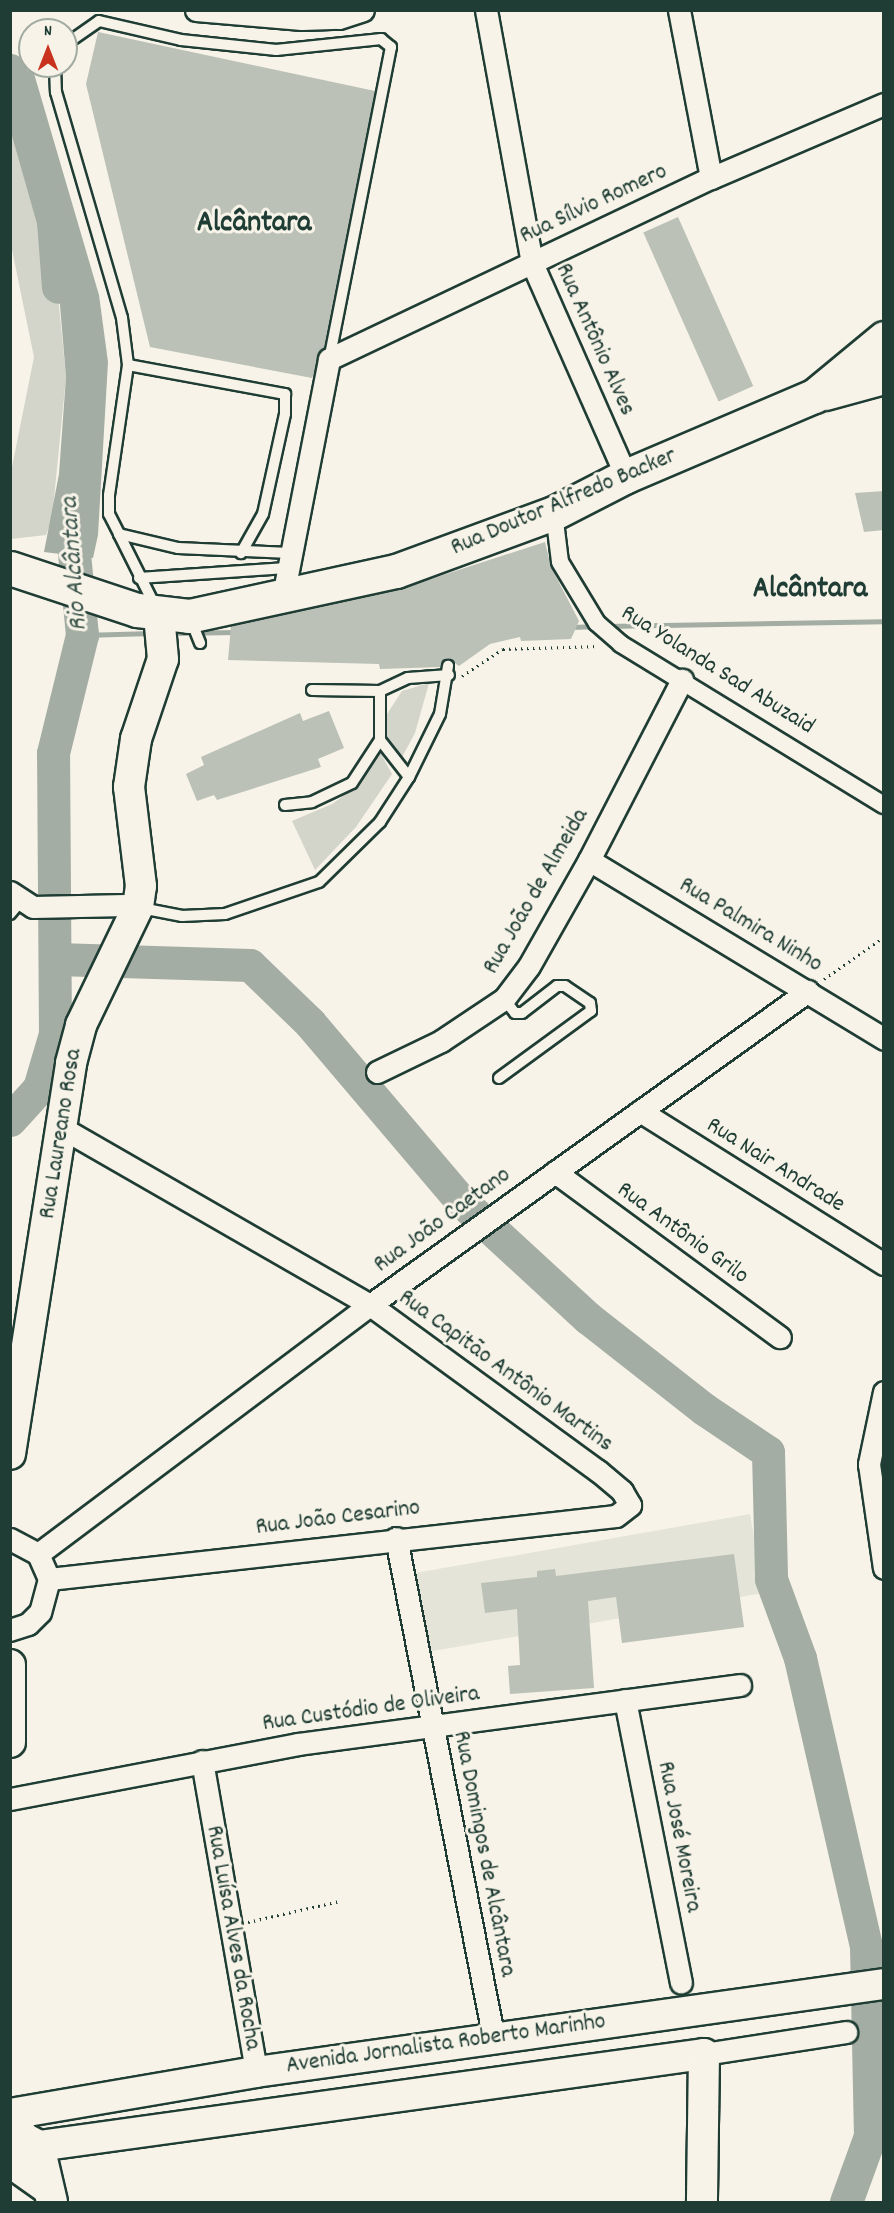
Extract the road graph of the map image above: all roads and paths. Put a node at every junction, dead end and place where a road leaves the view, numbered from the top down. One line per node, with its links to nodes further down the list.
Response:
1 (196, 10): 2 (street)
2 (363, 10)
3 (486, 10): 9 (street, Rua Antônio Alves)
4 (679, 10): 8 (street)
5 (78, 36): 11 (lane)
6 (55, 78): 12 (lane)
7 (884, 104): 8 (street, Rua Sílvio Romero)
8 (711, 178): 9 (street, Rua Sílvio Romero)
9 (532, 263): 11 (street, Rua Sílvio Romero); 15 (street, Rua Antônio Alves)
10 (884, 338): 14 (main road, Rua Doutor Alfredo Backer)
11 (329, 359): 20 (street)
12 (128, 365): 17 (lane); 18 (lane)
13 (884, 378): 14 (main road)
14 (814, 396): 15 (main road, Rua Doutor Alfredo Backer)
15 (626, 476): 16 (main road, Rua Doutor Alfredo Backer)
16 (554, 513): 20 (main road, Rua Doutor Alfredo Backer); 22 (street, Rua Yolanda Sad Abuzaid)
17 (119, 534): 18 (lane); 21 (lane)
18 (241, 553): 20 (lane)
19 (10, 568): 21 (main road)
20 (287, 573): 21 (main road, Rua Doutor Alfredo Backer); 21 (lane)
21 (164, 620): 33 (main road, Rua Laureano Rosa)
22 (621, 644): 23 (path); 24 (street, Rua Yolanda Sad Abuzaid)
23 (448, 671): 26 (lane); 28 (lane)
24 (682, 680): 30 (street, Rua Yolanda Sad Abuzaid); 31 (street, Rua João de Almeida)
25 (312, 690): 26 (lane)
26 (380, 691): 27 (lane)
27 (380, 740): 28 (lane); 29 (lane)
28 (409, 777): 33 (lane)
29 (285, 805)
30 (884, 805)
31 (589, 860): 35 (street, Rua Palmira Ninho); 36 (street, Rua João de Almeida)
32 (19, 903): 33 (street)
33 (130, 914): 41 (main road, Rua Laureano Rosa)
34 (884, 937): 35 (path)
35 (808, 991): 37 (street, Rua Palmira Ninho); 40 (street, Rua João Caetano)
36 (504, 999): 38 (street, Rua João de Almeida); 39 (lane)
37 (884, 1039)
38 (377, 1072)
39 (499, 1078)
40 (640, 1112): 42 (street, Rua João Caetano); 43 (street, Rua Nair Andrade)
41 (60, 1127): 44 (street, Rua Capitão Antônio Martins); 47 (main road, Rua Laureano Rosa)
42 (555, 1172): 44 (street, Rua João Caetano); 45 (street, Rua Antônio Grilo)
43 (884, 1264)
44 (370, 1305): 48 (street, Rua Capitão Antônio Martins); 51 (street, Rua João Caetano)
45 (780, 1336)
46 (884, 1392): 52 (street)
47 (10, 1454)
48 (630, 1505): 49 (street, Rua João Cesarino)
49 (396, 1538): 53 (street, Rua João Cesarino); 58 (street, Rua Domingos de Alcântara)
50 (10, 1539): 51 (street)
51 (38, 1554): 53 (street)
52 (883, 1568)
53 (49, 1580): 54 (street)
54 (10, 1630)
55 (10, 1665): 59 (main road)
56 (740, 1685): 57 (street, Rua Custódio de Oliveira)
57 (625, 1701): 58 (street, Rua Custódio de Oliveira); 64 (street, Rua José Moreira)
58 (431, 1726): 60 (street, Rua Custódio de Oliveira); 67 (street, Rua Domingos de Alcântara)
59 (10, 1742)
60 (202, 1761): 61 (street, Rua Custódio de Oliveira); 63 (street, Rua Luísa Alves da Rocha)
61 (10, 1799)
62 (340, 1901): 63 (path)
63 (229, 1927): 69 (street, Rua Luísa Alves da Rocha)
64 (681, 1983)
65 (884, 1984): 67 (main road, Avenida Jornalista Roberto Marinho)
66 (846, 2032): 68 (street, Avenida Jornalista Roberto Marinho)
67 (494, 2040): 69 (main road, Avenida Jornalista Roberto Marinho)
68 (704, 2054): 71 (main road, Avenida Jornalista Roberto Marinho); 75 (main road)
69 (256, 2072): 70 (main road, Avenida Jornalista Roberto Marinho); 71 (main road, Rua Luísa Alves da Rocha)
70 (10, 2115): 72 (main road, Avenida Jornalista Roberto Marinho)
71 (263, 2115): 72 (main road, Avenida Jornalista Roberto Marinho)
72 (39, 2146): 74 (main road)
73 (12, 2167): 74 (main road)
74 (50, 2195)
75 (702, 2202)

